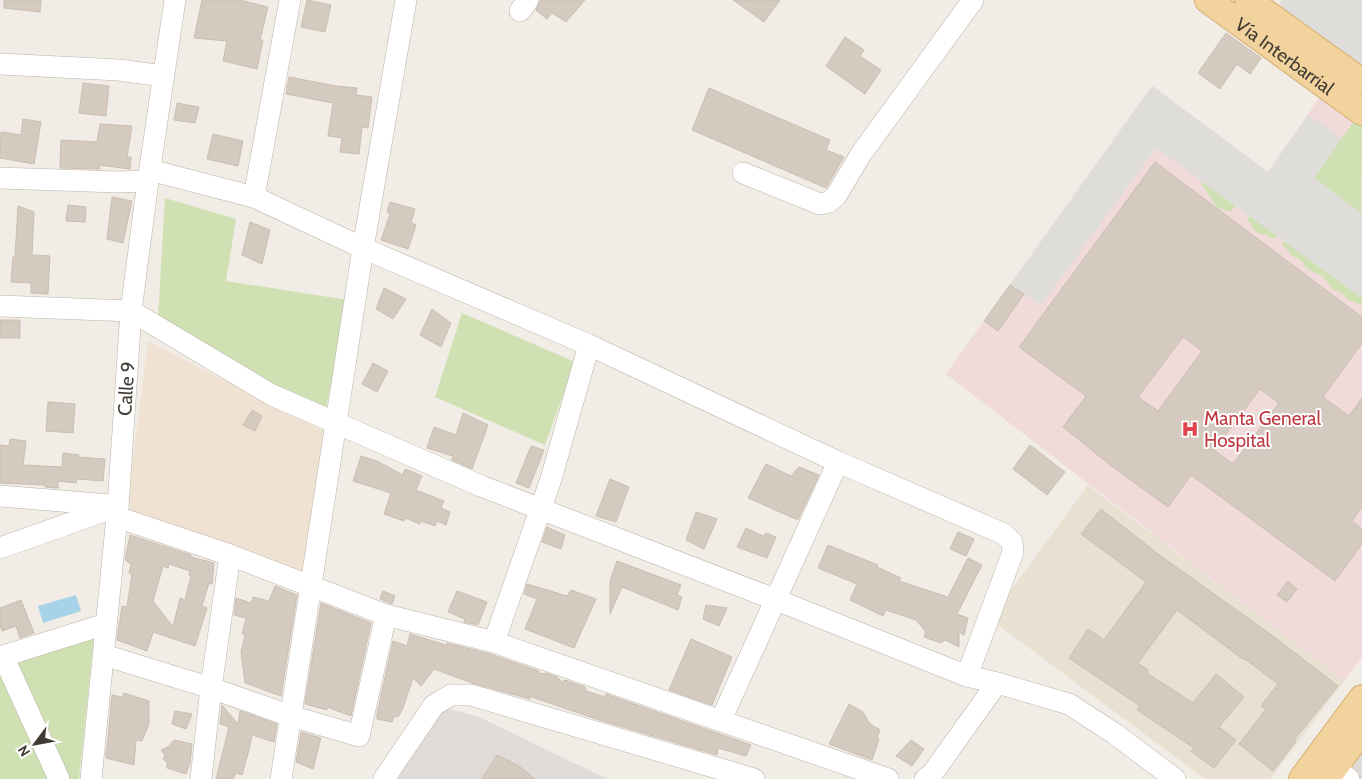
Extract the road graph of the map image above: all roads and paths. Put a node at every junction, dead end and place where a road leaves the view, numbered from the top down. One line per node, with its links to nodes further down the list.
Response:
1 (175, 0): 8 (street, Calle 9)
2 (290, 0): 14 (street)
3 (406, 0): 15 (street)
4 (973, 0): 11 (street)
5 (1208, 0): 10 (main road, Vía Interbarrial)
6 (1248, 0): 9 (main road, Vía Interbarrial)
7 (0, 64): 8 (street)
8 (164, 76): 12 (street, Calle 9)
9 (1362, 82)
10 (1362, 112)
11 (744, 173)
12 (149, 176): 13 (street); 14 (street); 17 (street, Calle 9)
13 (0, 178)
14 (254, 197): 15 (street)
15 (363, 248): 18 (street); 19 (street)
16 (0, 306): 17 (street)
17 (131, 311): 19 (street); 23 (street, Calle 9)
18 (589, 345): 20 (street); 22 (street)
19 (336, 423): 22 (street); 26 (street)
20 (838, 462): 27 (street); 33 (street)
21 (0, 496): 23 (street)
22 (540, 509): 27 (street); 30 (street)
23 (117, 512): 24 (street); 25 (street); 29 (street, Calle 9)
24 (0, 548)
25 (230, 554): 26 (street); 35 (street)
26 (311, 585): 28 (street); 37 (street)
27 (774, 599): 33 (street); 38 (street)
28 (386, 615): 30 (street); 37 (street)
29 (106, 624): 31 (street, Calle 9); 32 (street)
30 (494, 642): 38 (street)
31 (104, 655): 35 (street); 42 (street, Calle 9)
32 (2, 656): 41 (street)
33 (967, 676): 34 (street)
34 (997, 683): 48 (street); 49 (street)
35 (211, 688): 37 (street); 43 (street)
36 (1362, 698): 40 (main road)
37 (291, 716): 44 (street)
38 (721, 720): 47 (street)
39 (1362, 730): 40 (main road)
40 (1332, 771): 50 (main road)
41 (59, 779)
42 (91, 779)
43 (201, 779)
44 (282, 779)
45 (384, 779): 46 (street)
46 (754, 779)
47 (888, 779)
48 (925, 779)
49 (1175, 779)
50 (1302, 779)

